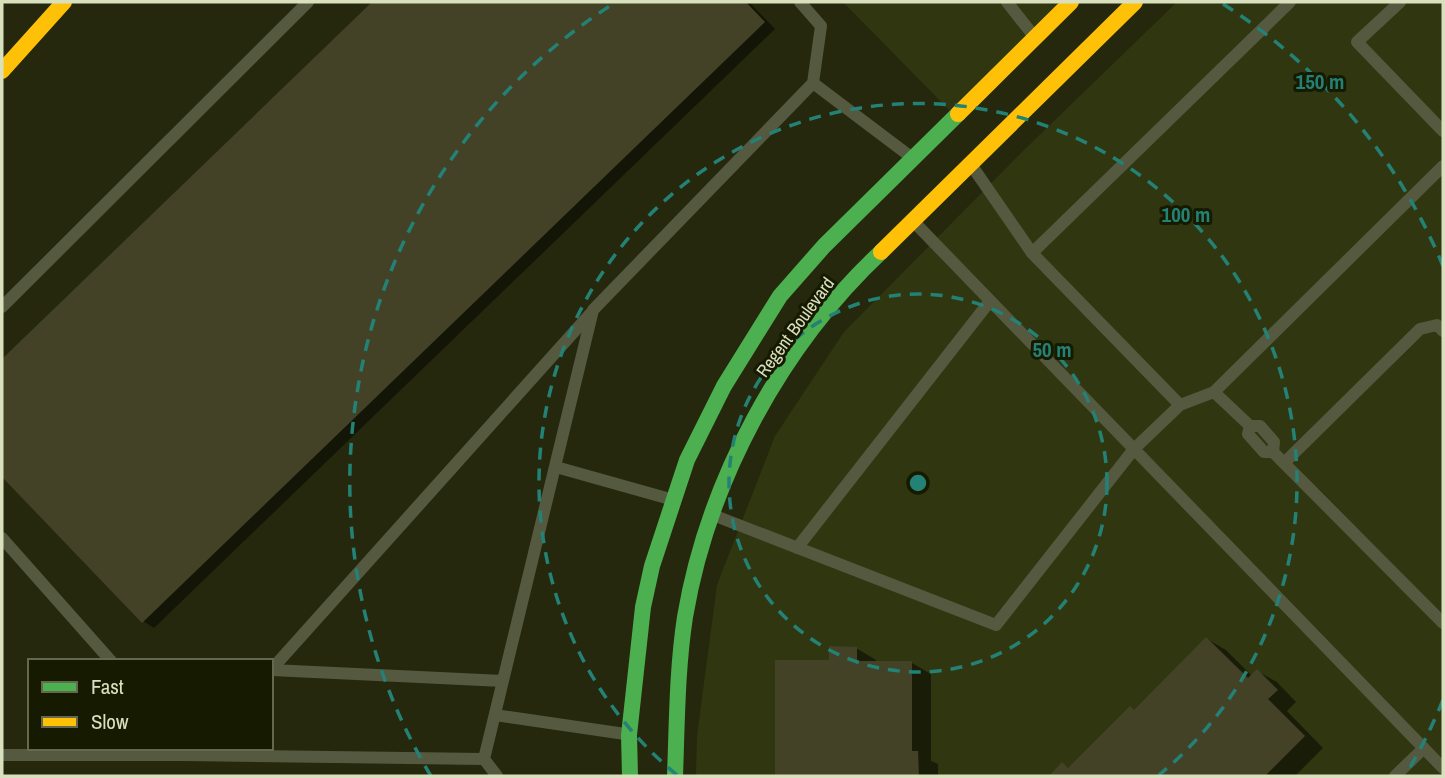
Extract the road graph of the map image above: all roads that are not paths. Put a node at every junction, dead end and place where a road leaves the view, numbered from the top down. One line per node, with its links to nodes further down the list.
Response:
1 (63, 2): 10 (main road); 11 (main road)
2 (308, 2): 20 (lane)
3 (800, 2): 12 (lane)
4 (1007, 2): 9 (lane)
5 (1071, 2): 9 (main road, Regent Boulevard)
6 (1135, 2): 15 (main road, Regent Boulevard)
7 (1290, 2): 18 (lane)
8 (1400, 2): 13 (lane)
9 (1035, 37): 14 (main road, Regent Boulevard)
10 (2, 59)
11 (2, 71)
12 (813, 83): 14 (lane); 21 (lane)
13 (1443, 131)
14 (911, 158): 28 (main road, Regent Boulevard)
15 (970, 163): 17 (main road, Regent Boulevard); 18 (lane)
16 (1443, 166): 23 (lane)
17 (913, 221): 19 (lane); 29 (main road, Regent Boulevard)
18 (1032, 253): 24 (lane)
19 (990, 301): 25 (lane); 31 (lane)
20 (2, 307)
21 (593, 310): 27 (lane); 34 (lane)
22 (1443, 331): 26 (lane)
23 (1214, 392): 24 (lane); 26 (lane)
24 (1180, 405): 25 (lane)
25 (1134, 449): 31 (lane); 39 (lane)
26 (1284, 463): 32 (lane)
27 (556, 467): 28 (lane); 36 (lane)
28 (674, 500): 38 (main road, Regent Boulevard)
29 (713, 515): 31 (lane); 46 (main road, Regent Boulevard)
30 (2, 538): 33 (lane)
31 (797, 548)
32 (1443, 623)
33 (109, 659)
34 (273, 669)
35 (273, 670): 36 (lane)
36 (503, 681): 37 (lane)
37 (495, 715): 38 (lane); 42 (lane)
38 (629, 735): 45 (main road, Regent Boulevard)
39 (1424, 748): 43 (lane); 47 (lane)
40 (181, 751): 41 (lane); 42 (lane)
41 (2, 755)
42 (484, 759): 44 (lane)
43 (1443, 768)
44 (497, 776)
45 (630, 776)
46 (675, 776)
47 (1395, 776)

